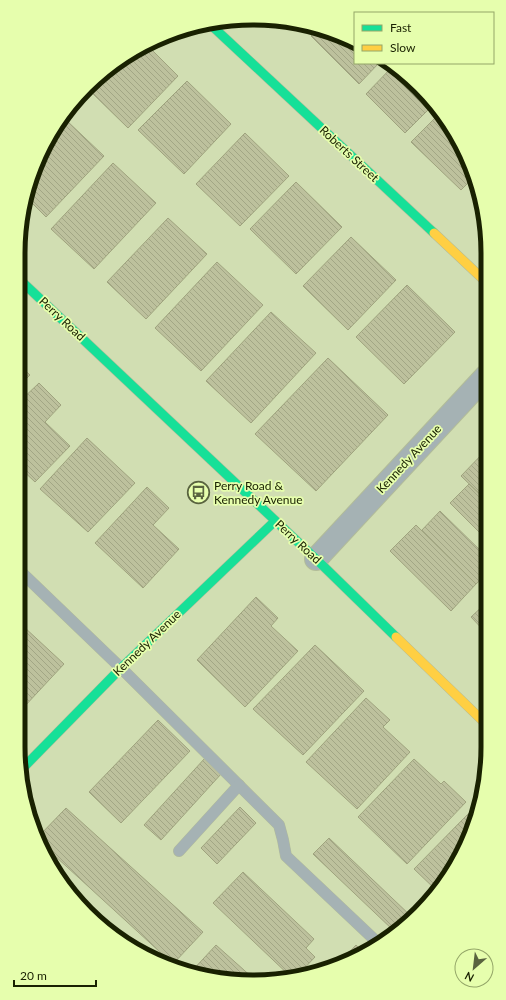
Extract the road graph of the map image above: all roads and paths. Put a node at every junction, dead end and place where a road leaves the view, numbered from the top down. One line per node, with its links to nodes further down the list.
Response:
1 (214, 28): 2 (street, Roberts Street)
2 (481, 277)
3 (25, 285): 5 (street, Perry Road)
4 (481, 381): 6 (street, Kennedy Avenue)
5 (275, 521): 6 (street, Perry Road); 8 (street, Kennedy Avenue)
6 (316, 559): 9 (street, Perry Road)
7 (25, 576): 8 (lane)
8 (121, 668): 10 (street, Kennedy Avenue); 11 (lane)
9 (481, 719)
10 (25, 765)
11 (239, 786): 12 (lane); 13 (lane)
12 (179, 851)
13 (375, 940)

